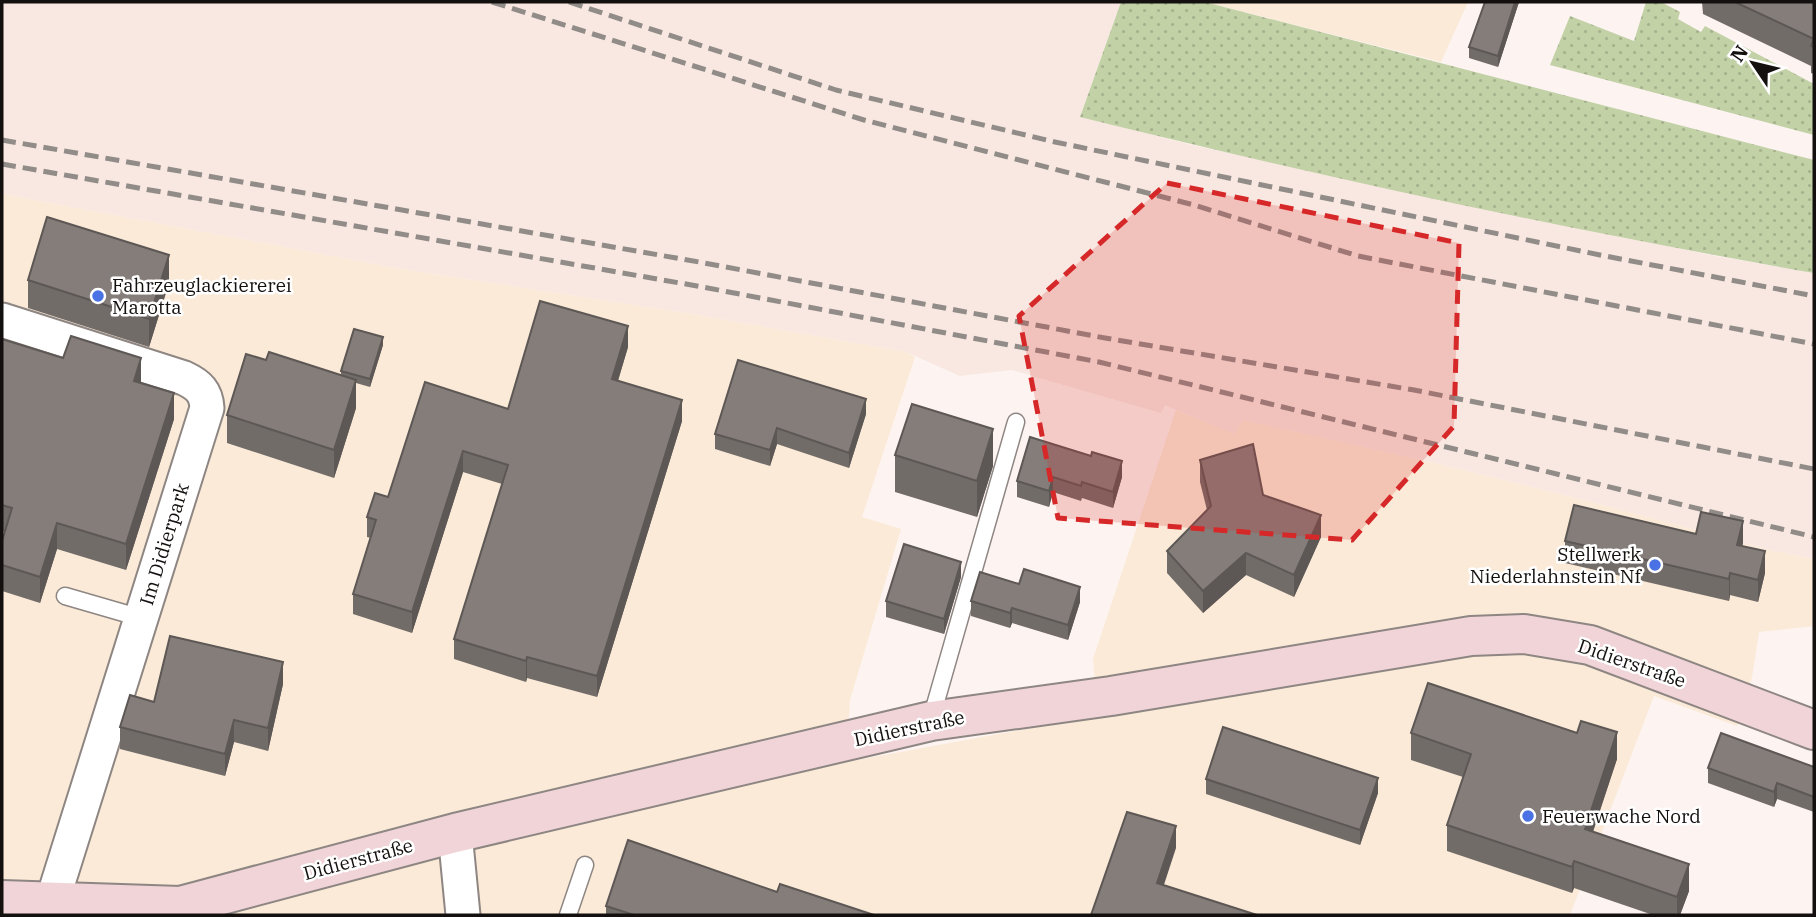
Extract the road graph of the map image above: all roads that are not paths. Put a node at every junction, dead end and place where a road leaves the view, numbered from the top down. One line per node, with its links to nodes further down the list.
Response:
1 (2, 320): 4 (street, Im Didierpark)
2 (1016, 422): 5 (lane)
3 (65, 596): 4 (lane)
4 (141, 618): 10 (street, Im Didierpark)
5 (931, 721): 6 (street, Didierstraße); 7 (street, Didierstraße)
6 (1814, 730)
7 (455, 833): 10 (street, Didierstraße); 11 (street)
8 (585, 865): 12 (lane)
9 (2, 900): 10 (street, Didierstraße)
10 (52, 902)
11 (463, 915)
12 (568, 915)

